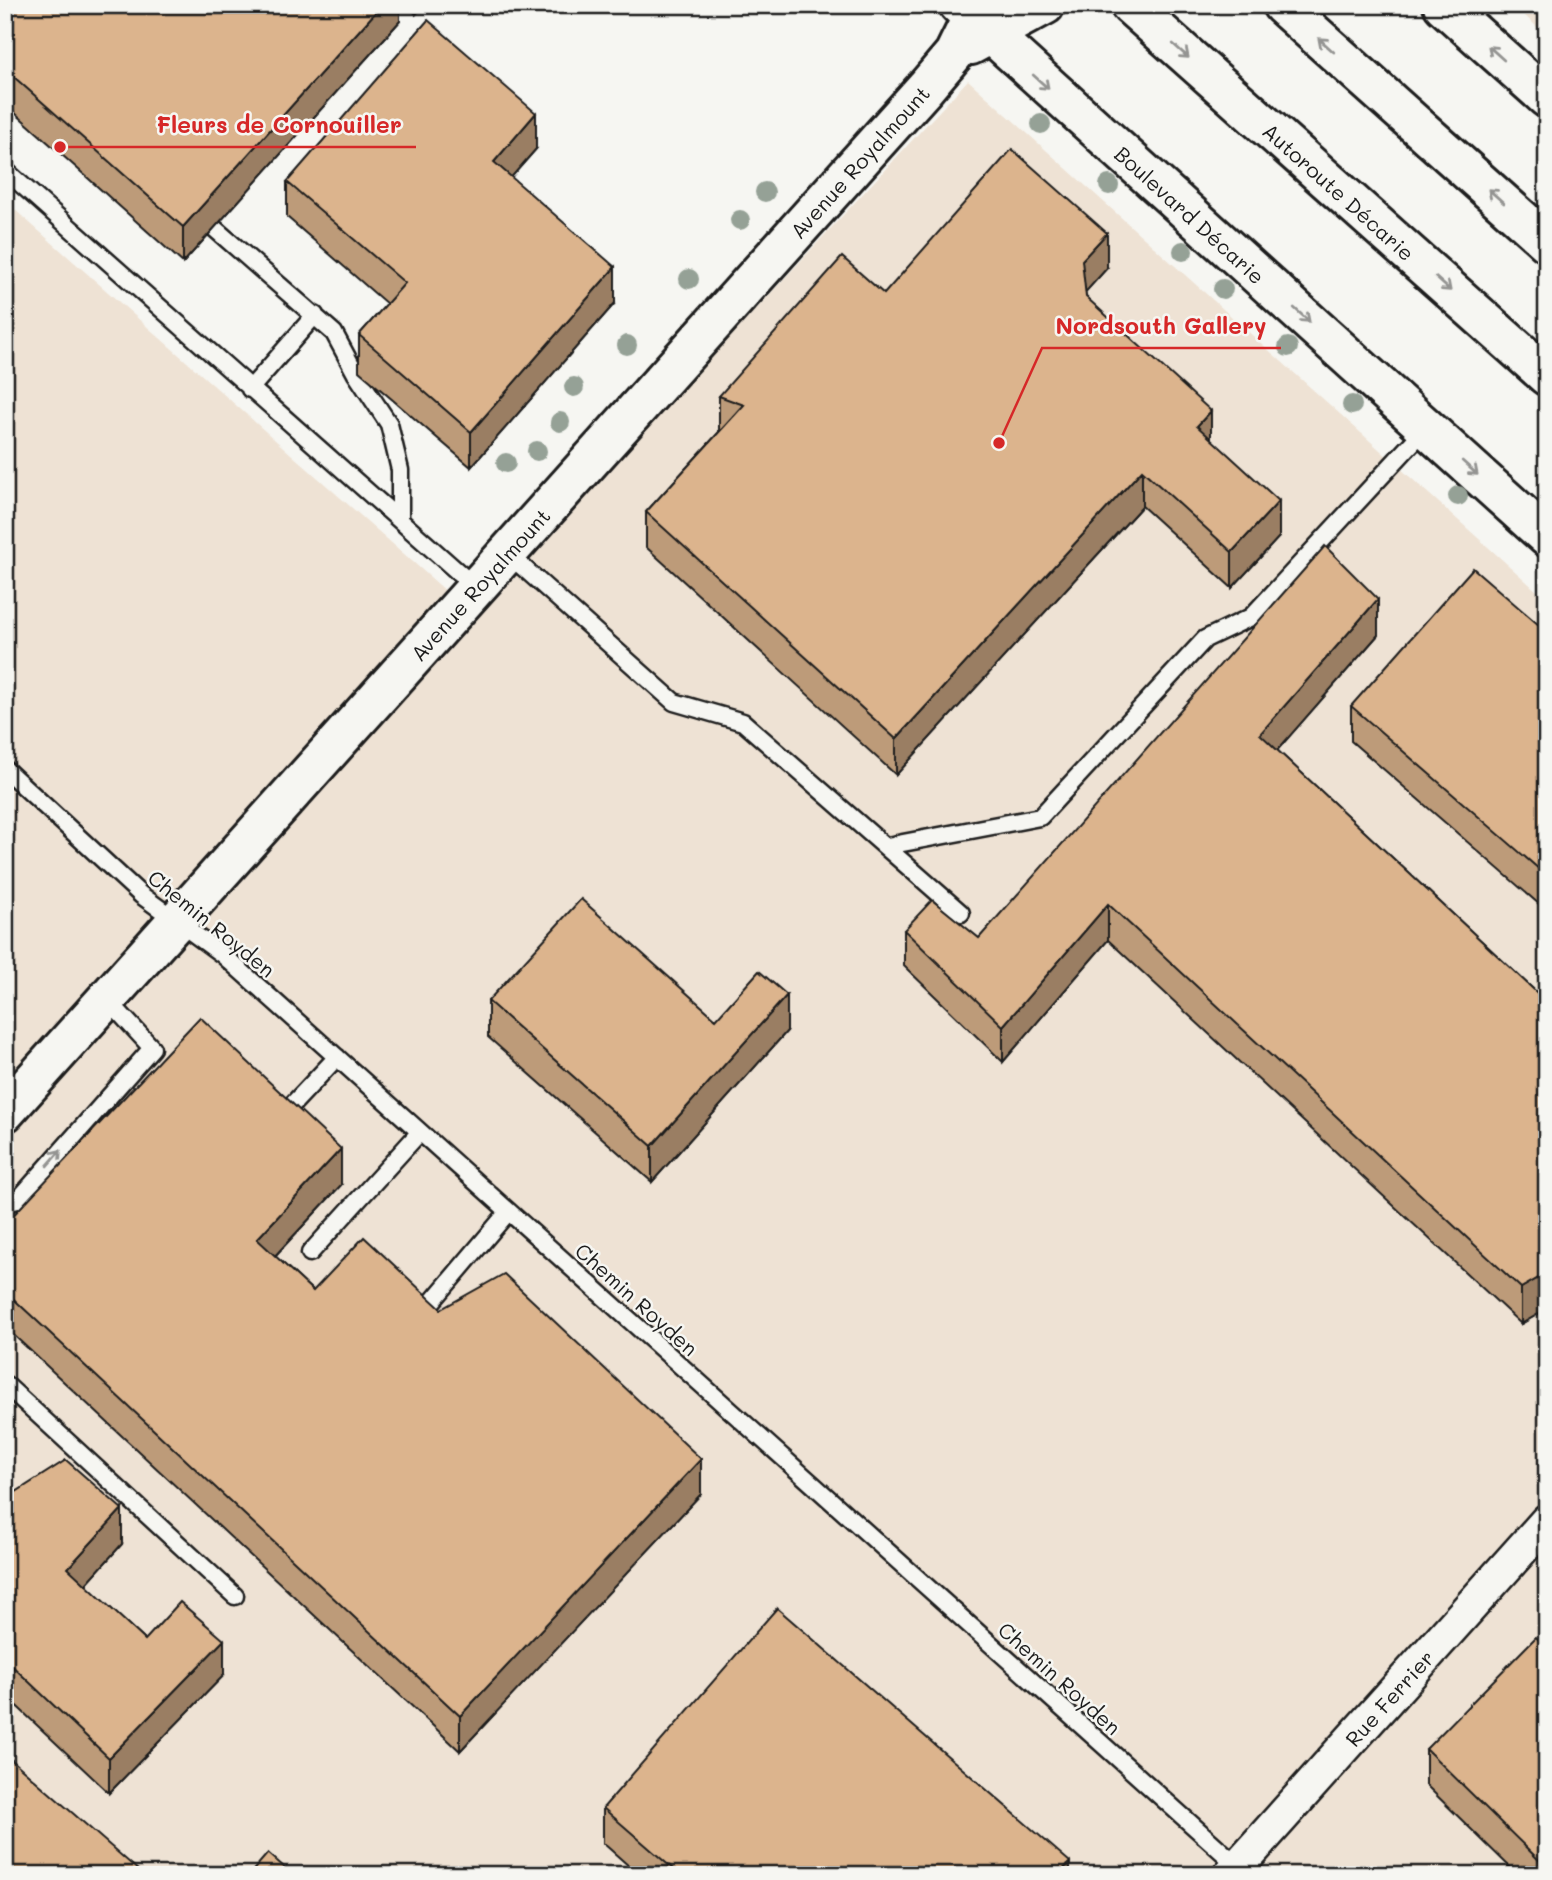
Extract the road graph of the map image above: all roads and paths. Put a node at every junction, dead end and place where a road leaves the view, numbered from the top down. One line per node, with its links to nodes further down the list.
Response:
1 (1130, 5): 10 (main road, Autoroute Décarie, one-way to 10)
2 (1282, 5): 8 (main road, one-way to 2)
3 (1443, 5): 5 (main road, one-way to 3)
4 (994, 15): 12 (main road, Boulevard Décarie, one-way to 12); 15 (main road, Avenue Royalmount)
5 (1547, 98)
6 (5, 170): 11 (lane)
7 (214, 228): 9 (lane)
8 (1547, 242)
9 (315, 315): 11 (lane); 13 (lane)
10 (1547, 376)
11 (250, 389): 13 (lane)
12 (1426, 428): 14 (main road, Boulevard Décarie, one-way to 14); 18 (lane)
13 (400, 517): 16 (lane)
14 (1547, 537)
15 (507, 553): 16 (main road, Avenue Royalmount); 18 (lane)
16 (475, 587): 20 (main road, Avenue Royalmount)
17 (5, 769): 20 (lane, Chemin Royden)
18 (887, 846): 19 (lane)
19 (961, 913)
20 (177, 920): 21 (main road, Avenue Royalmount); 22 (lane, Chemin Royden)
21 (107, 999): 24 (main road, Avenue Royalmount); 26 (lane, one-way to 21)
22 (337, 1057): 23 (lane); 25 (lane, Chemin Royden)
23 (291, 1106)
24 (5, 1112)
25 (419, 1133): 27 (lane, Chemin Royden); 28 (lane)
26 (5, 1203)
27 (508, 1212): 29 (lane); 33 (lane, Chemin Royden)
28 (310, 1252)
29 (431, 1303)
30 (5, 1384): 32 (lane)
31 (1547, 1521): 33 (street, Rue Ferrier)
32 (236, 1596)
33 (1234, 1870)

